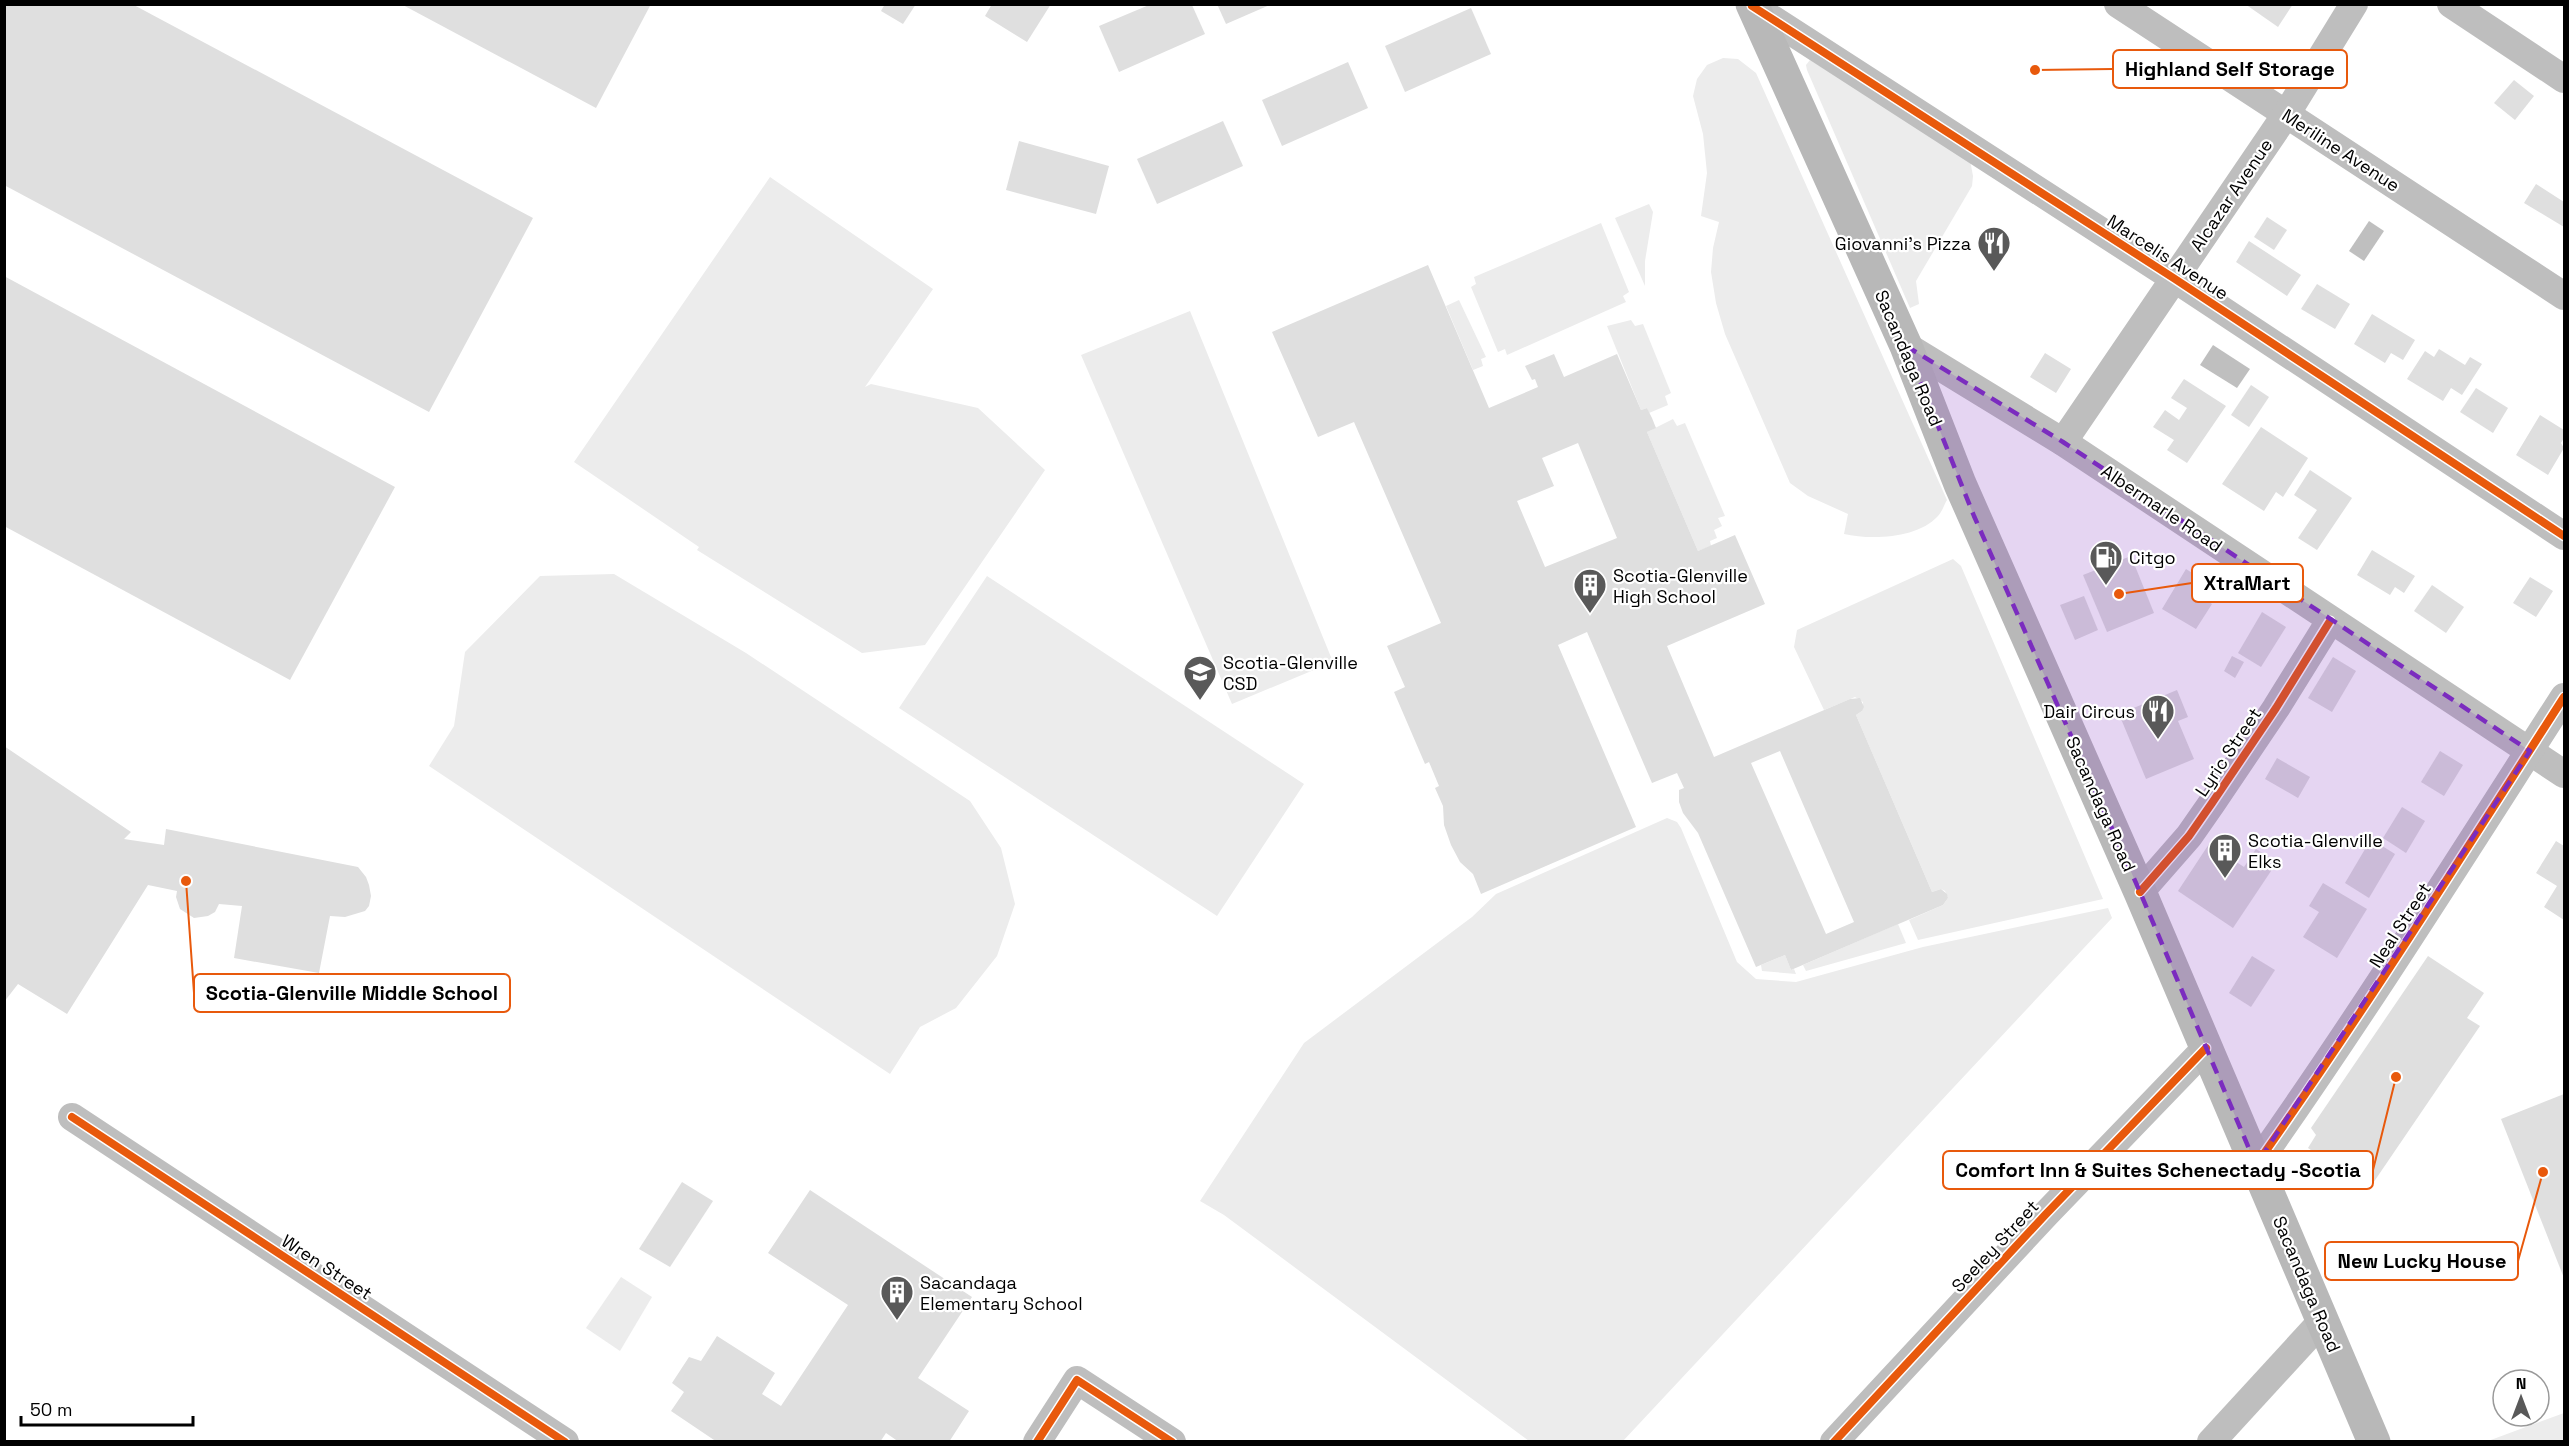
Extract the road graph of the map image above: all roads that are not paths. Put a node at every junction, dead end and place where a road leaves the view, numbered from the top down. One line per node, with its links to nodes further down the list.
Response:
1 (2118, 4): 6 (street, Meriline Avenue)
2 (2354, 4): 6 (street, Alcazar Avenue)
3 (2451, 4): 5 (street)
4 (1752, 5): 7 (street, Marcelis Avenue); 9 (main road, Sacandaga Road)
5 (2565, 79)
6 (2287, 113): 7 (street, Alcazar Avenue); 8 (street, Meriline Avenue)
7 (2175, 279): 10 (street, Alcazar Avenue); 11 (street, Marcelis Avenue)
8 (2565, 296)
9 (1906, 346): 10 (street, Albermarle Road); 16 (main road, Sacandaga Road)
10 (2063, 442): 12 (street, Albermarle Road)
11 (2565, 536)
12 (2330, 621): 14 (street, Albermarle Road); 16 (street, Lyric Street)
13 (2565, 697): 14 (street, Neal Street)
14 (2529, 751): 15 (street, Albermarle Road); 19 (street, Neal Street)
15 (2565, 774)
16 (2140, 892): 17 (main road, Sacandaga Road)
17 (2206, 1048): 19 (main road, Sacandaga Road); 24 (street, Seeley Street)
18 (72, 1117): 21 (street, Wren Street)
19 (2256, 1165): 20 (main road, Sacandaga Road)
20 (2323, 1320): 25 (street); 26 (main road, Sacandaga Road)
21 (565, 1442)
22 (1037, 1442): 23 (street)
23 (1172, 1442)
24 (1834, 1442)
25 (2211, 1442)
26 (2374, 1442)

